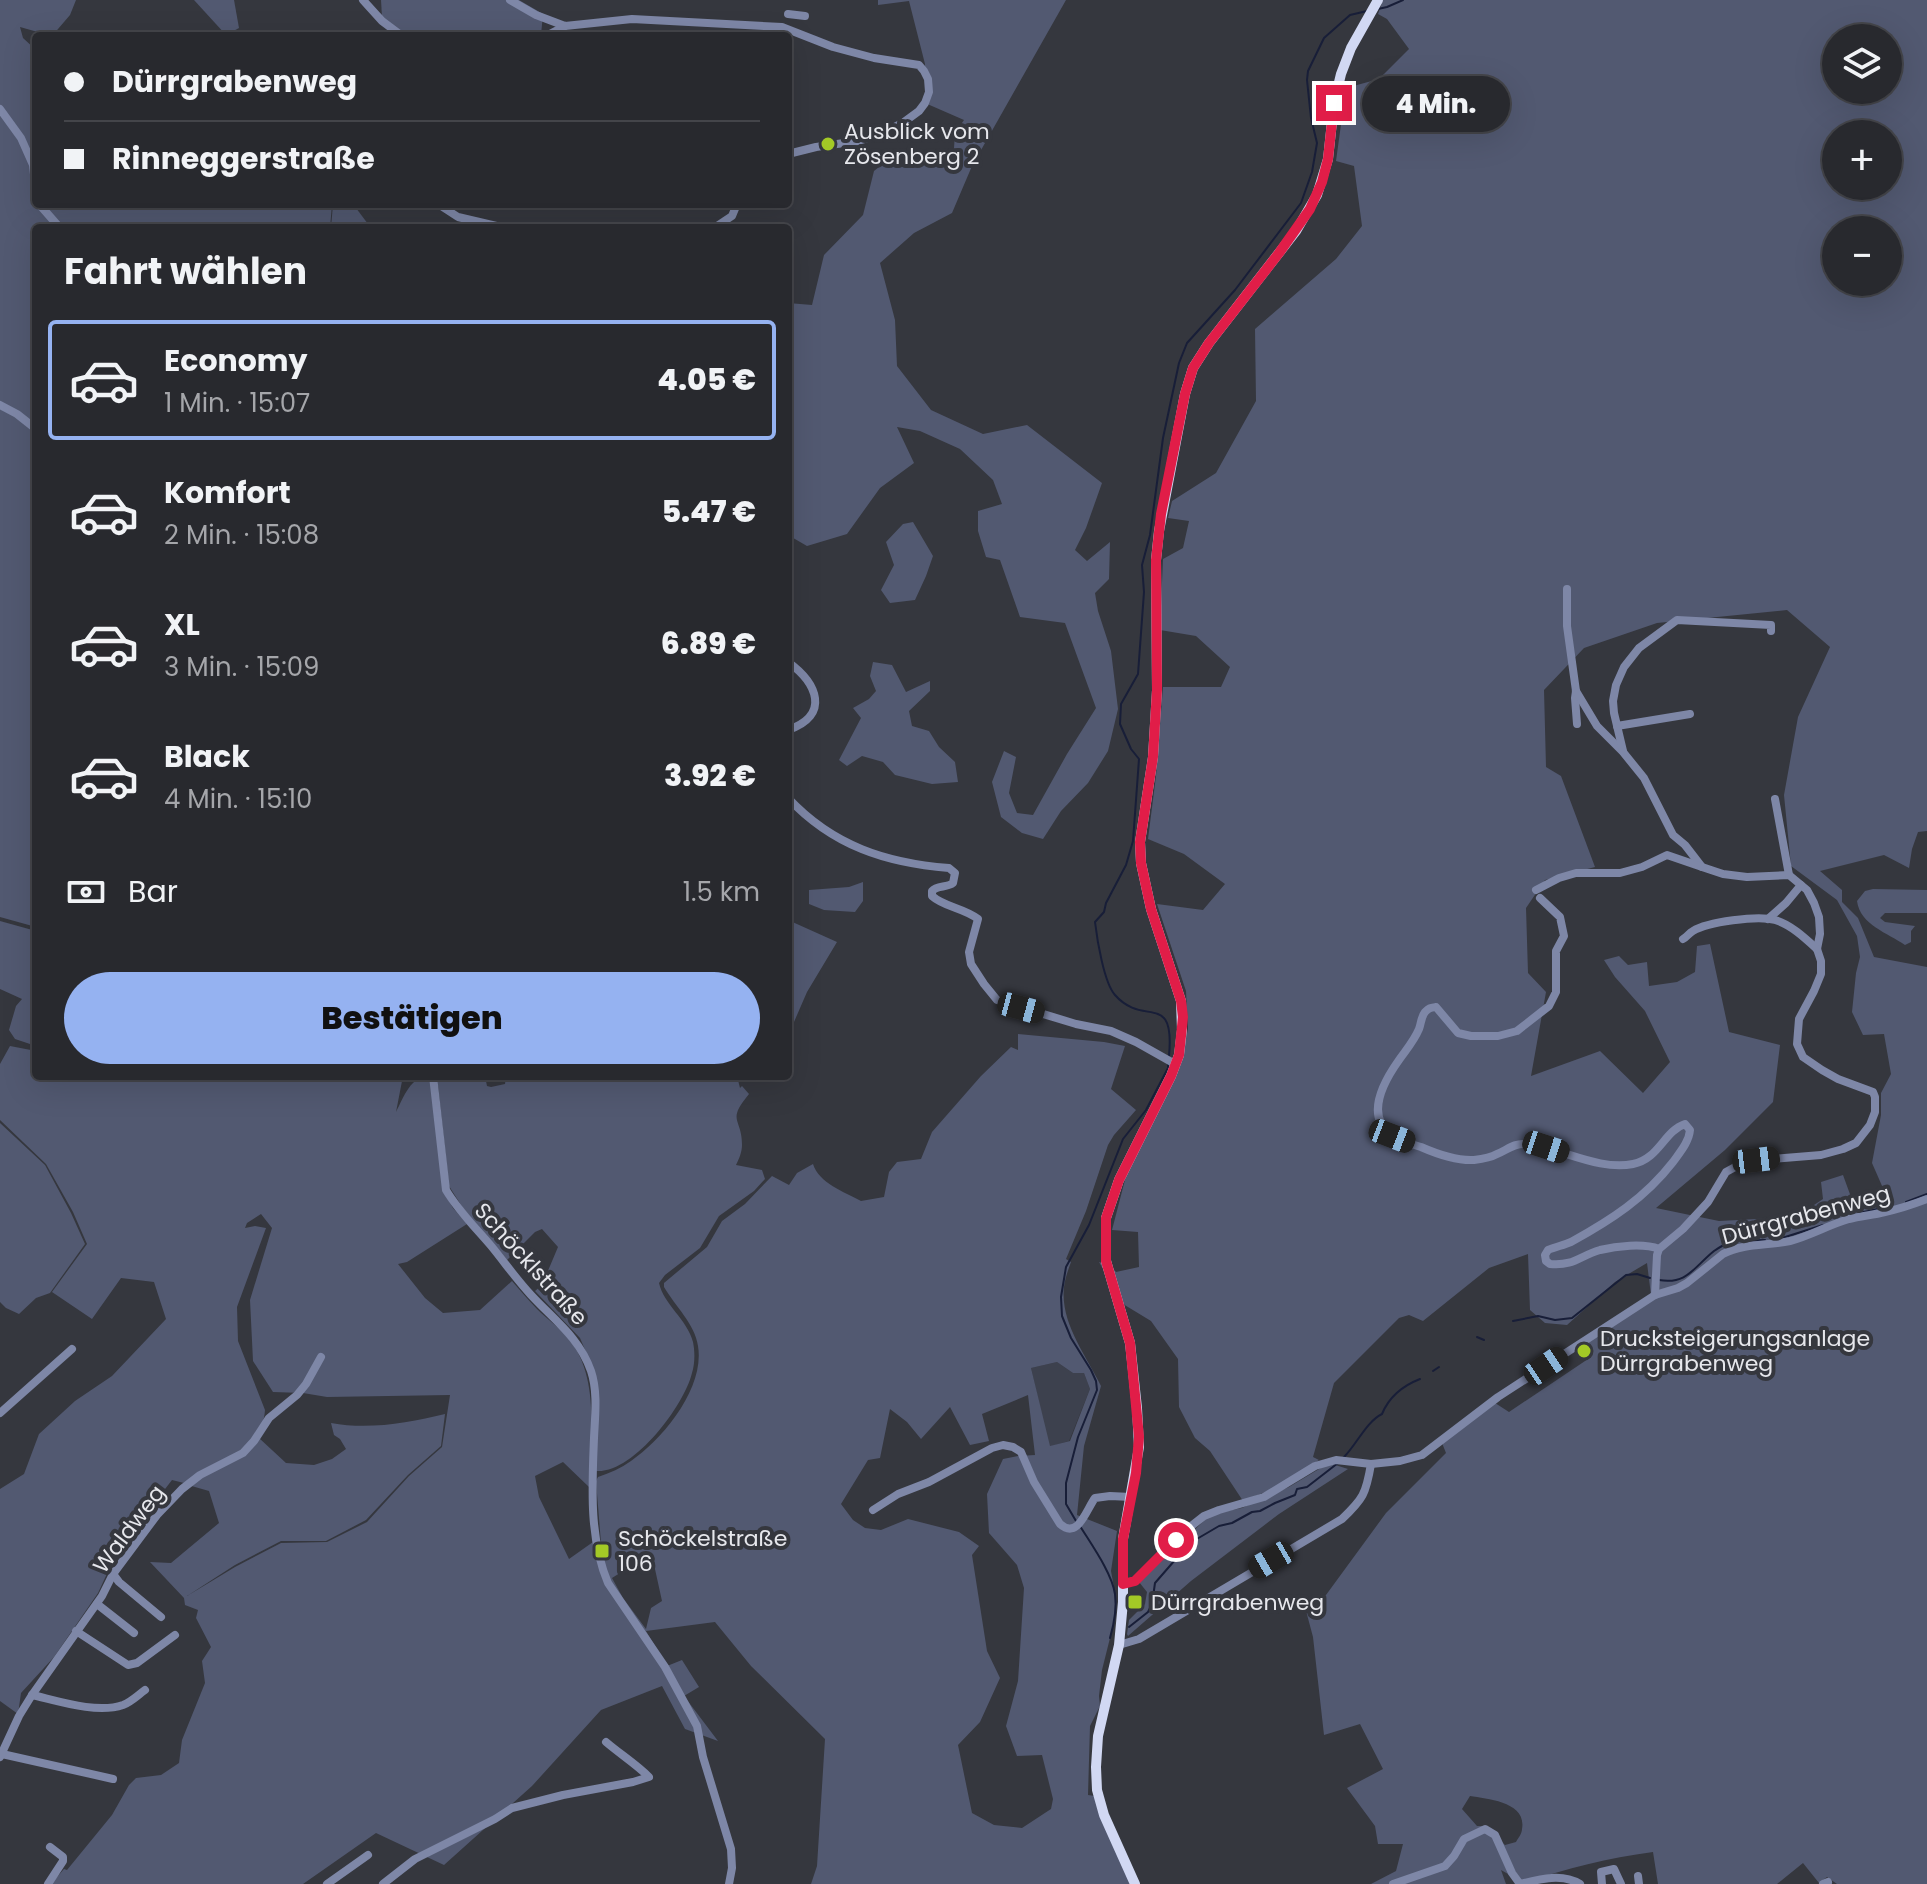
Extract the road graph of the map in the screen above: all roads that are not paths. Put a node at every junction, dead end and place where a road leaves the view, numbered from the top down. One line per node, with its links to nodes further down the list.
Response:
1 (363, 0): 7 (street)
2 (510, 0): 6 (street)
3 (1378, 0): 37 (main road)
4 (788, 14): 5 (street)
5 (805, 16)
6 (565, 26): 8 (street); 10 (street)
7 (397, 32)
8 (554, 32)
9 (0, 109): 11 (street)
10 (792, 153)
11 (32, 163)
12 (42, 208): 15 (street)
13 (444, 208): 16 (street)
14 (735, 208): 17 (street)
15 (56, 224)
16 (488, 224)
17 (720, 224)
18 (0, 405): 19 (street)
19 (32, 426)
20 (1567, 589): 23 (street)
21 (1771, 631): 26 (street)
22 (792, 666): 27 (street)
23 (1576, 691): 25 (street); 28 (street)
24 (1690, 714): 26 (street)
25 (1577, 724)
26 (1617, 726): 28 (street)
27 (792, 728)
28 (1623, 752): 31 (street)
29 (1775, 799): 32 (street)
30 (792, 802): 37 (street)
31 (1702, 867): 32 (street); 40 (street)
32 (1789, 875): 33 (street)
33 (1801, 885): 34 (street); 36 (street)
34 (1768, 919): 35 (street); 36 (street)
35 (1683, 939)
36 (1817, 949): 40 (street)
37 (1175, 1064): 46 (main road)
38 (433, 1080): 66 (street, Schöcklstraße)
39 (1927, 1199): 41 (street, Dürrgrabenweg)
40 (1659, 1249): 41 (street)
41 (1655, 1295): 45 (street, Dürrgrabenweg)
42 (72, 1349): 44 (street)
43 (321, 1357): 48 (street, Waldweg)
44 (0, 1413)
45 (1371, 1464): 49 (street, Dürrgrabenweg); 55 (street)
46 (1131, 1497): 47 (street); 49 (main road)
47 (873, 1510)
48 (113, 1574): 50 (street, Waldweg); 51 (street)
49 (1123, 1584): 55 (main road)
50 (97, 1604): 52 (street, Waldweg); 53 (street)
51 (161, 1617)
52 (76, 1631): 54 (street); 57 (street, Waldweg)
53 (134, 1633)
54 (175, 1635)
55 (1119, 1645): 67 (main road)
56 (145, 1690): 57 (street)
57 (32, 1695): 59 (street, Waldweg)
58 (606, 1742): 65 (street)
59 (1, 1756): 60 (street)
60 (113, 1779)
61 (50, 1847): 63 (street)
62 (368, 1855): 64 (street)
63 (48, 1884)
64 (327, 1884)
65 (383, 1884)
66 (729, 1884)
67 (1135, 1884)
68 (1393, 1884): 69 (street)
69 (1580, 1884)
70 (1602, 1884): 71 (street)
71 (1621, 1884)

